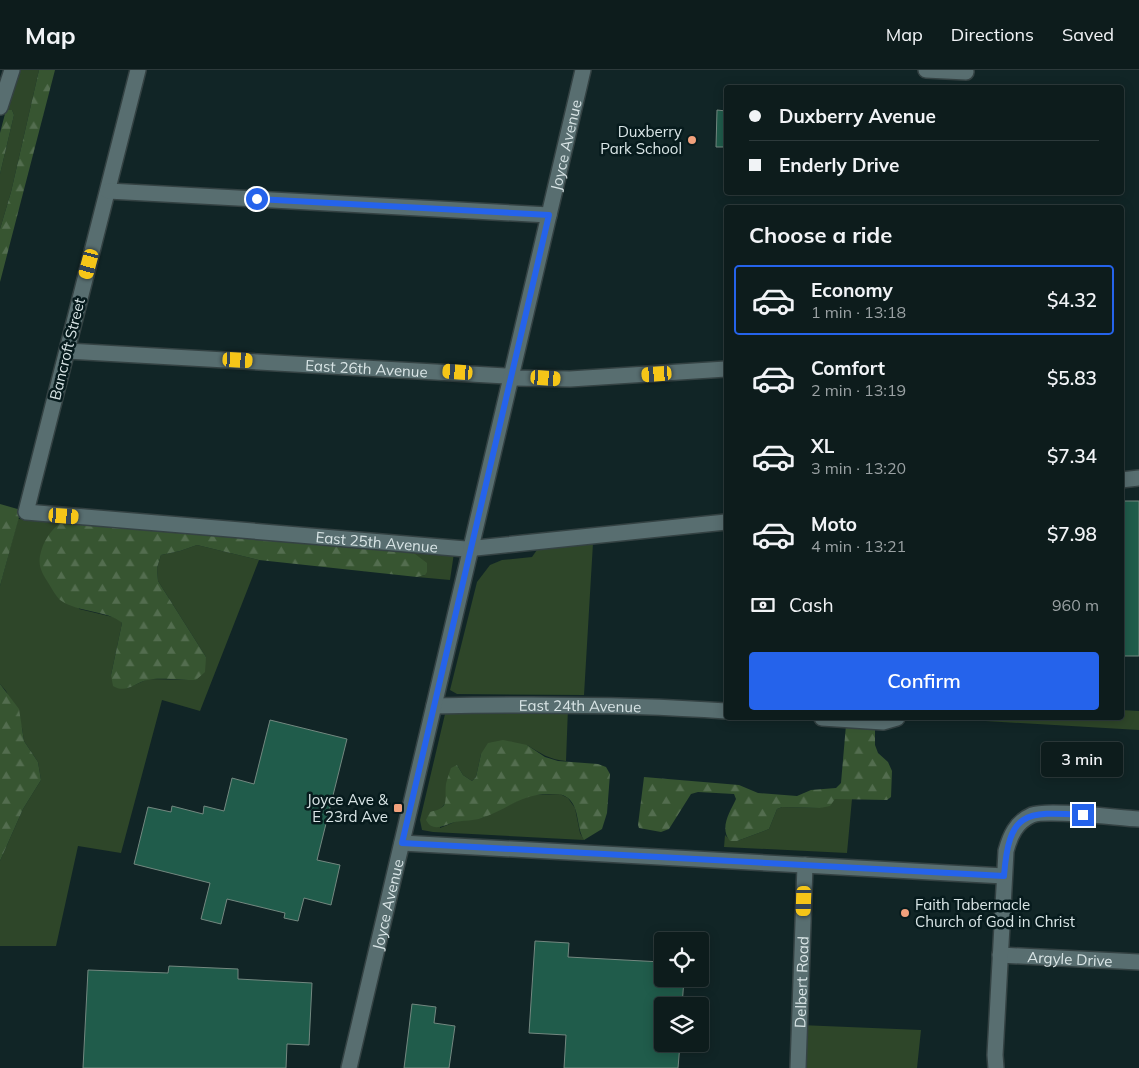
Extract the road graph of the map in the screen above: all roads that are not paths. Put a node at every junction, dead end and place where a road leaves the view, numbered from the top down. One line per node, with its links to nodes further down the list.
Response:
1 (12, 70): 6 (street)
2 (138, 70): 7 (street, Bancroft Street)
3 (583, 70): 8 (street, Joyce Avenue)
4 (926, 70): 5 (street)
5 (966, 72)
6 (0, 107)
7 (108, 191): 8 (street); 9 (street, Bancroft Street)
8 (549, 215): 11 (street, Joyce Avenue)
9 (67, 351): 11 (street, East 26th Avenue); 14 (street, Bancroft Street)
10 (724, 369): 11 (street, East 26th Avenue)
11 (511, 376): 16 (street, Joyce Avenue)
12 (1139, 478): 13 (street)
13 (1124, 480)
14 (26, 512): 16 (street, East 25th Avenue)
15 (724, 522): 16 (street, East 25th Avenue)
16 (470, 548): 17 (street, Joyce Avenue)
17 (434, 706): 18 (street, East 24th Avenue); 22 (street, Joyce Avenue)
18 (724, 711)
19 (852, 720): 20 (street)
20 (890, 720)
21 (1139, 819): 24 (street)
22 (402, 843): 23 (street); 27 (street, Joyce Avenue)
23 (805, 865): 24 (street); 28 (street, Delbert Road)
24 (1004, 876): 25 (street)
25 (1000, 955): 26 (street, Argyle Drive); 29 (street)
26 (1139, 962)
27 (349, 1068)
28 (798, 1068)
29 (996, 1068)

